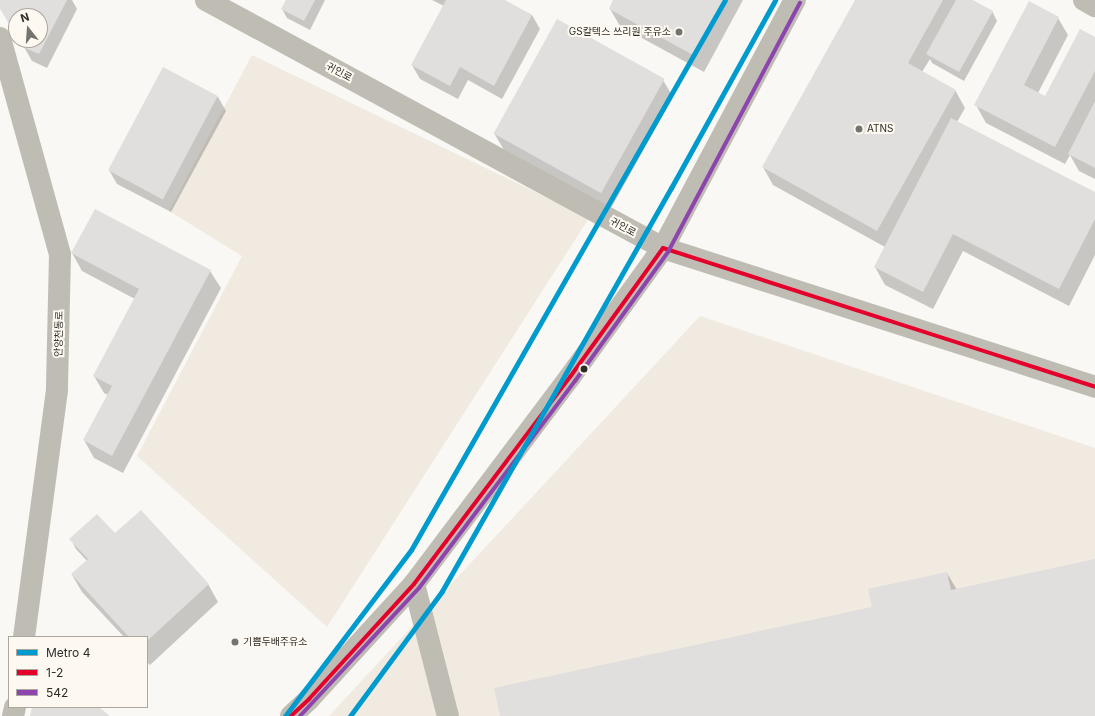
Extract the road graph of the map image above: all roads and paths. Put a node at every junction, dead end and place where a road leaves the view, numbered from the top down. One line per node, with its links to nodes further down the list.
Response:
1 (206, 0): 6 (street, 귀인로)
2 (795, 0): 6 (street)
3 (1084, 0): 4 (street)
4 (1095, 6)
5 (0, 38): 9 (street, 안양천동로)
6 (663, 248): 7 (street, 귀인로); 8 (street)
7 (1095, 387)
8 (414, 584): 10 (street); 11 (street)
9 (24, 636)
10 (291, 716)
11 (448, 716)

